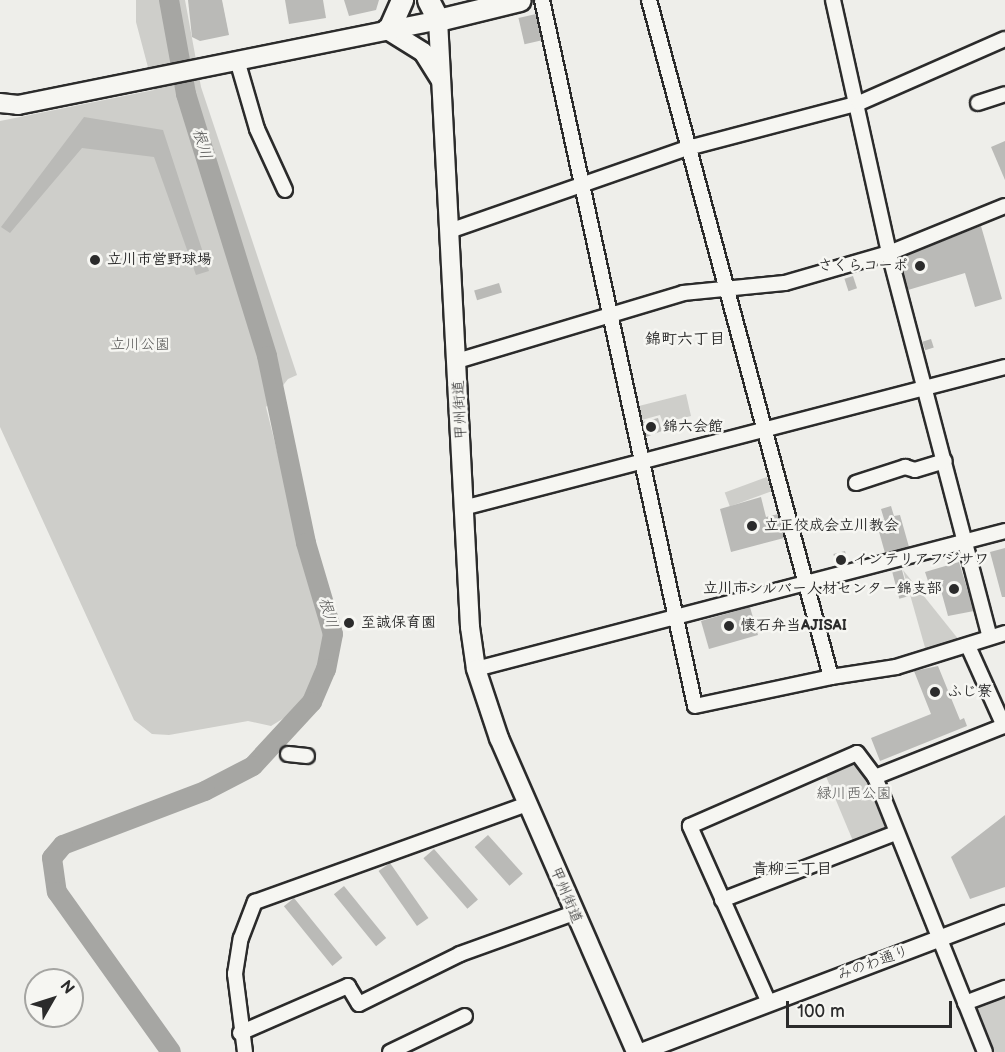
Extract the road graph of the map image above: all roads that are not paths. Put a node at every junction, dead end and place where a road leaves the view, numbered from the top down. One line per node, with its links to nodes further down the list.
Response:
1 (402, 0): 9 (main road)
2 (428, 0): 8 (main road)
3 (447, 0): 8 (main road)
4 (520, 0): 8 (main road)
5 (542, 0): 18 (street)
6 (648, 0): 17 (street)
7 (833, 0): 15 (street)
8 (438, 20): 9 (main road); 12 (main road, 甲州街道)
9 (387, 29): 11 (main road); 12 (main road)
10 (1005, 39): 15 (street)
11 (237, 60): 14 (main road); 19 (street)
12 (442, 83): 21 (main road, 甲州街道)
13 (1005, 94): 16 (street)
14 (0, 103)
15 (859, 103): 17 (street); 22 (street)
16 (978, 103)
17 (688, 148): 18 (street); 23 (street)
18 (582, 186): 21 (street); 24 (street)
19 (285, 190)
20 (1005, 206): 22 (street)
21 (452, 230): 25 (main road, 甲州街道)
22 (889, 254): 23 (street); 27 (street)
23 (727, 289): 24 (street); 28 (street)
24 (611, 314): 25 (street); 30 (street)
25 (457, 361): 32 (main road, 甲州街道)
26 (1005, 367): 27 (street)
27 (926, 387): 28 (street); 29 (street)
28 (765, 431): 30 (street); 35 (street)
29 (945, 460): 31 (street); 34 (street)
30 (641, 465): 32 (street); 36 (street)
31 (856, 483)
32 (463, 508): 40 (main road, 甲州街道)
33 (1005, 531): 34 (street)
34 (966, 541): 35 (street); 38 (street)
35 (805, 583): 36 (street); 41 (street)
36 (676, 618): 40 (street); 41 (street)
37 (1005, 633): 38 (street)
38 (990, 637): 39 (street)
39 (968, 646): 41 (street); 42 (street)
40 (476, 669): 47 (main road, 甲州街道)
41 (831, 677)
42 (999, 704): 43 (street)
43 (1005, 726): 46 (street)
44 (288, 754): 45 (street)
45 (307, 756)
46 (875, 777): 48 (street); 49 (street)
47 (527, 804): 50 (main road, 甲州街道); 57 (street)
48 (896, 833): 49 (street); 52 (street)
49 (722, 900): 54 (street)
50 (574, 913): 57 (street); 61 (main road, 甲州街道)
51 (1005, 914): 52 (street, みのわ通り)
52 (940, 939): 54 (street, みのわ通り); 55 (street)
53 (1005, 988): 55 (street)
54 (769, 1003): 62 (street, みのわ通り)
55 (965, 1003): 58 (street)
56 (465, 1016): 60 (street)
57 (240, 1033): 59 (street)
58 (979, 1050)
59 (245, 1052)
60 (390, 1052)
61 (636, 1052)
62 (641, 1052)

